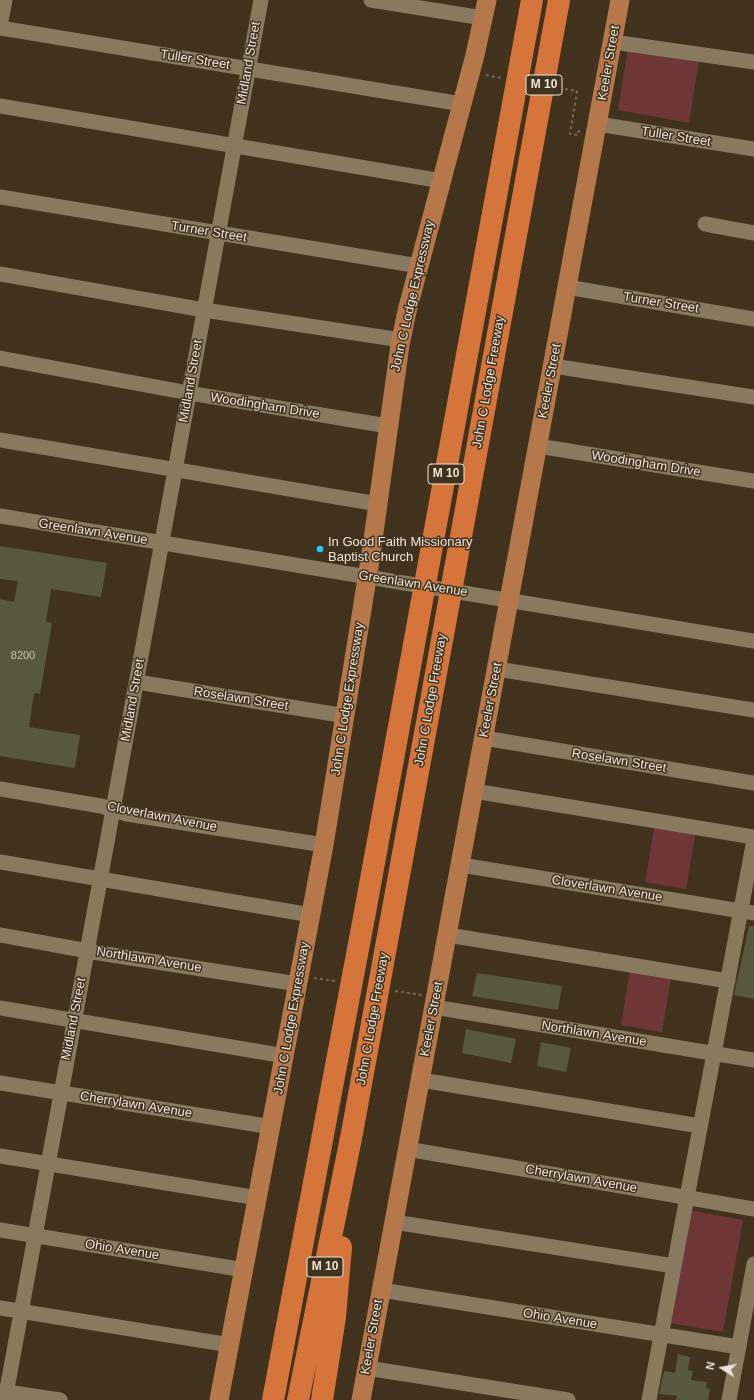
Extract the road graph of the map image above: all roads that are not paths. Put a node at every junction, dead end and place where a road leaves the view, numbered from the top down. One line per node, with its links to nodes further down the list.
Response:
1 (5, 0): 8 (street)
2 (260, 0): 11 (street, Midland Street)
3 (371, 0): 7 (street)
4 (532, 0): 89 (highway, John C Lodge Freeway / M 10)
5 (559, 0): 75 (highway, John C Lodge Freeway / M 10)
6 (620, 0): 9 (main road, Keeler Street)
7 (485, 9): 12 (main road, John C Lodge Expressway)
8 (0, 27): 11 (street, Tuller Street)
9 (613, 42): 10 (street); 14 (main road, Keeler Street)
10 (754, 62)
11 (248, 69): 12 (street, Tuller Street); 15 (street, Midland Street)
12 (462, 104): 17 (main road, John C Lodge Expressway)
13 (0, 106): 15 (street)
14 (598, 124): 16 (street, Tuller Street); 24 (main road, Keeler Street)
15 (234, 145): 17 (street); 20 (street, Midland Street)
16 (754, 149)
17 (442, 181): 22 (main road, John C Lodge Expressway)
18 (0, 197): 20 (street, Turner Street)
19 (705, 224): 21 (street)
20 (218, 233): 22 (street, Turner Street); 25 (street, Midland Street)
21 (754, 233)
22 (419, 266): 27 (main road, John C Lodge Expressway)
23 (0, 274): 25 (street)
24 (567, 288): 26 (street, Turner Street); 29 (main road, Keeler Street)
25 (204, 310): 27 (street); 30 (street, Midland Street)
26 (754, 319)
27 (401, 340): 32 (main road, John C Lodge Expressway)
28 (0, 358): 30 (street, Woodingham Drive)
29 (553, 366): 31 (street); 34 (main road, Keeler Street)
30 (189, 393): 32 (street, Woodingham Drive); 35 (street, Midland Street)
31 (754, 397)
32 (388, 426): 37 (main road, John C Lodge Expressway)
33 (0, 440): 35 (street)
34 (538, 446): 36 (street, Woodingham Drive); 41 (main road, Keeler Street)
35 (176, 470): 37 (street); 39 (street, Midland Street)
36 (754, 481)
37 (378, 504): 40 (main road, John C Lodge Expressway)
38 (0, 516): 39 (street, Greenlawn Avenue)
39 (162, 543): 40 (street, Greenlawn Avenue); 44 (street, Midland Street)
40 (367, 576): 41 (street, Greenlawn Avenue); 46 (main road, John C Lodge Expressway)
41 (510, 600): 42 (street, Greenlawn Avenue); 43 (main road, Keeler Street)
42 (754, 641)
43 (497, 669): 45 (street); 47 (main road, Keeler Street)
44 (137, 682): 46 (street, Roselawn Street); 51 (street, Midland Street)
45 (754, 710)
46 (346, 716): 53 (main road, John C Lodge Expressway)
47 (484, 738): 48 (street, Roselawn Street); 50 (main road, Keeler Street)
48 (754, 783)
49 (0, 789): 51 (street, Cloverlawn Avenue)
50 (474, 791): 52 (street); 55 (main road, Keeler Street)
51 (113, 809): 53 (street, Cloverlawn Avenue); 56 (street, Midland Street)
52 (754, 838): 57 (street)
53 (324, 845): 58 (main road, John C Lodge Expressway)
54 (0, 862): 56 (street)
55 (461, 865): 57 (street, Cloverlawn Avenue); 60 (main road, Keeler Street)
56 (100, 879): 58 (street); 61 (street, Midland Street)
57 (747, 912): 62 (street)
58 (311, 915): 63 (main road, John C Lodge Expressway)
59 (0, 934): 61 (street, Northlawn Avenue)
60 (448, 935): 62 (street); 64 (main road, Keeler Street)
61 (87, 951): 63 (street, Northlawn Avenue); 66 (street, Midland Street)
62 (728, 981): 67 (street)
63 (298, 984): 68 (main road, John C Lodge Expressway)
64 (434, 1007): 67 (street, Northlawn Avenue); 70 (main road, Keeler Street)
65 (0, 1008): 66 (street)
66 (74, 1020): 68 (street); 72 (street, Midland Street)
67 (714, 1053): 69 (street, Northlawn Avenue); 73 (street)
68 (285, 1056): 74 (main road, John C Lodge Expressway)
69 (754, 1060)
70 (421, 1080): 73 (street); 76 (main road, Keeler Street)
71 (0, 1083): 72 (street, Cherrylawn Avenue)
72 (60, 1092): 74 (street, Cherrylawn Avenue); 78 (street, Midland Street)
73 (700, 1126): 79 (street)
74 (272, 1127): 80 (main road, John C Lodge Expressway)
75 (352, 1133): 101 (highway, John C Lodge Freeway / M 10); 102 (highway)
76 (407, 1149): 79 (street, Cherrylawn Avenue); 82 (main road, Keeler Street)
77 (0, 1156): 78 (street)
78 (48, 1165): 80 (street); 84 (street, Midland Street)
79 (686, 1197): 81 (street, Cherrylawn Avenue); 85 (street)
80 (258, 1198): 86 (main road, John C Lodge Expressway)
81 (754, 1209)
82 (394, 1222): 85 (street); 88 (main road, Keeler Street)
83 (0, 1230): 84 (street, Ohio Avenue)
84 (36, 1236): 86 (street, Ohio Avenue); 91 (street, Midland Street)
85 (674, 1266): 92 (street)
86 (245, 1270): 93 (main road, John C Lodge Expressway)
87 (753, 1270): 94 (street)
88 (381, 1290): 92 (street, Ohio Avenue); 95 (main road, Keeler Street)
89 (291, 1296): 99 (highway); 100 (highway, John C Lodge Freeway / M 10)
90 (0, 1308): 91 (street)
91 (21, 1312): 93 (street); 96 (street, Midland Street)
92 (661, 1335): 94 (street, Ohio Avenue); 105 (street)
93 (230, 1345): 98 (main road, John C Lodge Expressway)
94 (739, 1348): 106 (street)
95 (367, 1368): 103 (main road, Keeler Street); 104 (street)
96 (4, 1394): 97 (street)
97 (60, 1400)
98 (219, 1400)
99 (258, 1400)
100 (273, 1400)
101 (298, 1400)
102 (322, 1400)
103 (361, 1400)
104 (568, 1400)
105 (649, 1400)
106 (729, 1400)

